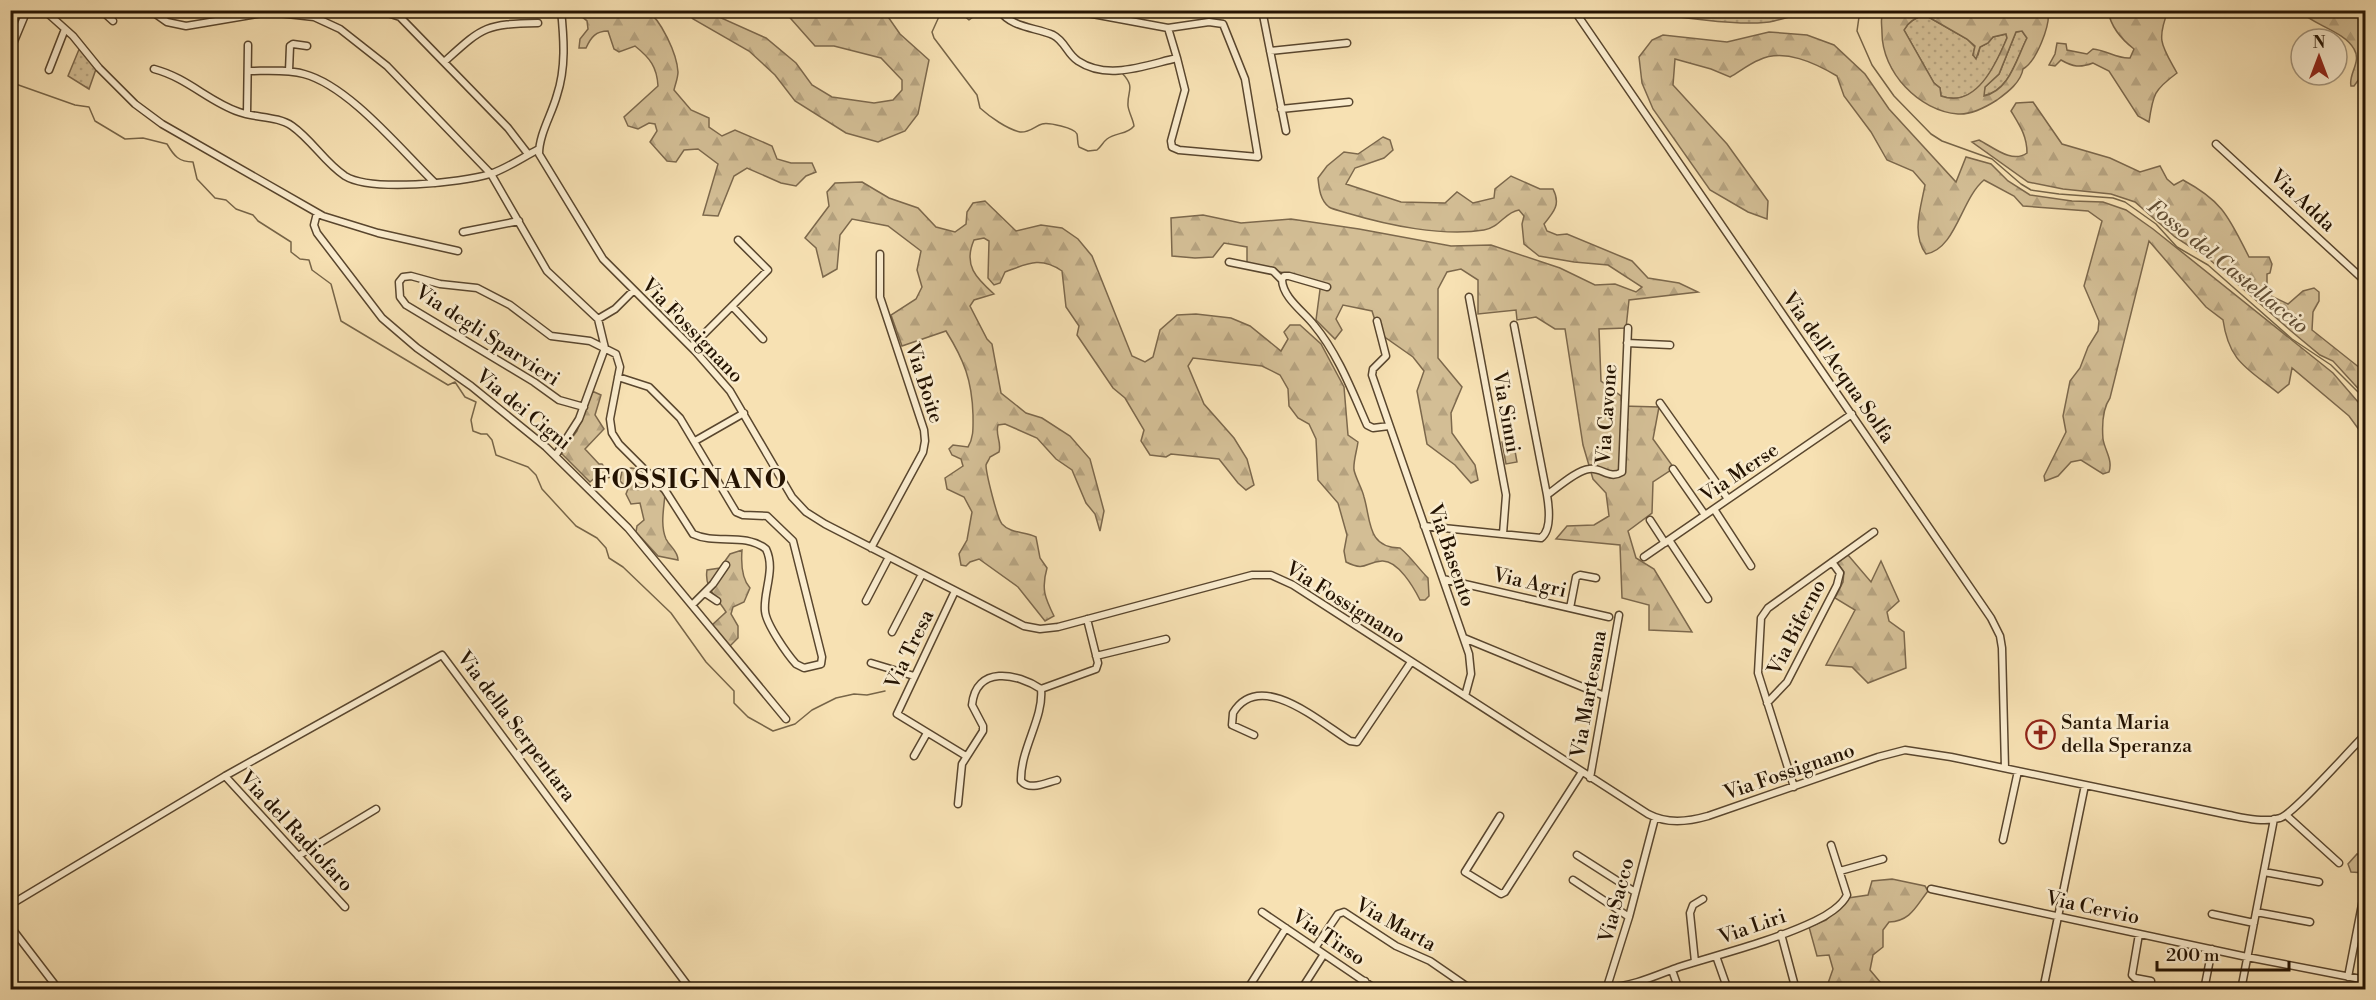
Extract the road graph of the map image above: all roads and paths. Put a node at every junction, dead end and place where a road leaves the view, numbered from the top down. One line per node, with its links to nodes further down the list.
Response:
1 (27, 10): 20 (street)
2 (44, 10): 16 (street)
3 (101, 10): 13 (street)
4 (150, 10): 35 (street)
5 (378, 10): 12 (street)
6 (407, 10): 12 (street)
7 (561, 10): 33 (street)
8 (999, 10): 22 (street)
9 (1071, 10): 15 (street)
10 (1262, 10): 21 (street)
11 (1574, 10): 63 (street, Via dell'Acqua Solfa)
12 (399, 14): 23 (street)
13 (113, 21)
14 (538, 23): 23 (street)
15 (1168, 28): 22 (street); 22 (street)
16 (65, 29): 25 (street); 37 (street)
17 (1347, 43): 21 (street)
18 (248, 45): 26 (street)
19 (307, 46): 27 (street)
20 (10, 51)
21 (1270, 51): 29 (street)
22 (1178, 58)
23 (444, 62): 34 (street)
24 (154, 69): 30 (street)
25 (49, 70)
26 (248, 71): 27 (street); 30 (street)
27 (289, 71): 36 (street)
28 (1349, 102): 29 (street)
29 (1281, 109): 31 (street)
30 (247, 114): 36 (street)
31 (1286, 131)
32 (2216, 144): 45 (street, Via Adda)
33 (539, 149): 34 (street); 47 (street, Via Fossignano)
34 (528, 154): 35 (street)
35 (491, 174): 36 (street); 38 (street)
36 (435, 183)
37 (317, 213): 41 (street); 66 (street, Via dei Cigni)
38 (519, 221): 39 (street); 50 (street)
39 (463, 232)
40 (738, 240): 49 (street)
41 (458, 251)
42 (880, 254): 77 (street, Via Boite)
43 (1228, 262): 44 (street)
44 (1282, 280): 46 (street); 64 (street)
45 (2366, 282)
46 (1327, 287)
47 (633, 291): 50 (street); 57 (street, Via Fossignano)
48 (1469, 297): 75 (street, Via Sinni)
49 (732, 306): 54 (street); 57 (street)
50 (598, 320): 58 (street)
51 (1377, 321): 64 (street, Via Basento)
52 (1514, 325): 68 (street, Via Sinni)
53 (1628, 328): 55 (street, Via Cavone)
54 (763, 339)
55 (1627, 343): 56 (street); 68 (street, Via Cavone)
56 (1670, 345)
57 (691, 347): 62 (street, Via Fossignano)
58 (604, 348): 59 (street); 61 (street); 61 (street, Via degli Sparvieri)
59 (618, 377): 65 (street); 65 (street)
60 (1660, 403): 69 (street)
61 (584, 407): 66 (street)
62 (744, 413): 65 (street); 77 (street, Via Fossignano)
63 (1852, 414): 69 (street, Via Merse); 113 (street, Via dell'Acqua Solfa)
64 (1389, 426): 73 (street, Via Basento)
65 (695, 441)
66 (556, 455): 91 (street, Via dei Cigni)
67 (1673, 470): 71 (street)
68 (1547, 495): 75 (street)
69 (1728, 499): 70 (street, Via Merse)
70 (1714, 509): 71 (street, Via Merse); 82 (street)
71 (1705, 515): 76 (street, Via Merse)
72 (1650, 520): 76 (street)
73 (1424, 526): 75 (street); 85 (street, Via Basento)
74 (1874, 532): 80 (street, Via Biferno)
75 (1503, 534)
76 (1667, 541): 79 (street, Via Merse); 88 (street)
77 (871, 548): 78 (street, Via Fossignano)
78 (889, 557): 83 (street, Via Fossignano); 90 (street)
79 (1644, 557)
80 (1832, 562): 106 (street, Via Biferno); 106 (street, Via Biferno)
81 (726, 565): 87 (street)
82 (1751, 566)
83 (922, 574): 86 (street, Via Fossignano); 96 (street)
84 (1596, 578): 92 (street)
85 (1443, 579): 92 (street, Via Agri); 97 (street, Via Basento)
86 (955, 591): 95 (street, Via Fossignano); 102 (street, Via Tresa)
87 (705, 593): 89 (street); 91 (street)
88 (1708, 599)
89 (717, 601)
90 (866, 601)
91 (693, 604): 107 (street, Via dei Cigni)
92 (1570, 608): 94 (street, Via Agri)
93 (1619, 615): 117 (street, Via Martesana)
94 (1610, 617)
95 (1087, 619): 99 (street); 100 (street, Via Fossignano)
96 (892, 632)
97 (1464, 638): 104 (street); 105 (street, Via Basento)
98 (1166, 639): 99 (street)
99 (1096, 656): 103 (street)
100 (1411, 662): 105 (street, Via Fossignano); 110 (street)
101 (871, 663): 102 (street)
102 (914, 676): 108 (street, Via Tresa)
103 (1041, 689): 112 (street); 118 (street)
104 (1602, 695)
105 (1465, 696): 115 (street, Via Fossignano)
106 (1767, 703): 120 (street, Via Biferno)
107 (786, 719)
108 (927, 733): 111 (street); 112 (street, Via Tresa)
109 (2366, 734): 123 (street, Via Fossignano)
110 (1254, 735)
111 (914, 756)
112 (966, 756): 121 (street)
113 (2005, 768): 114 (street, Via Fossignano); 120 (street, Via Fossignano)
114 (2018, 771): 119 (street, Via Fossignano); 127 (street)
115 (1582, 772): 117 (street, Via Fossignano); 124 (street)
116 (225, 776): 130 (street, Via del Radiofaro); 141 (street); 169 (street, Via della Serpentara)
117 (1590, 778): 125 (street, Via Fossignano)
118 (1057, 780)
119 (2085, 785): 126 (street, Via Fossignano); 147 (street)
120 (1794, 787): 125 (street, Via Fossignano)
121 (958, 804)
122 (376, 809): 130 (street)
123 (2286, 815): 126 (street, Via Fossignano); 132 (street)
124 (1500, 816)
125 (1655, 818): 138 (street, Via Sacco)
126 (2274, 819): 134 (street)
127 (2003, 840)
128 (1831, 845): 133 (street, Via Liri)
129 (1577, 855): 138 (street)
130 (298, 856): 142 (street, Via del Radiofaro)
131 (1883, 859): 133 (street)
132 (2339, 863)
133 (1840, 872): 154 (street, Via Liri)
134 (2264, 872): 136 (street); 145 (street)
135 (1573, 880): 148 (street)
136 (2319, 882)
137 (1931, 888): 147 (street, Via Cervio)
138 (1635, 892): 148 (street, Via Sacco)
139 (2364, 894): 143 (street)
140 (1703, 899): 160 (street)
141 (10, 905)
142 (345, 907)
143 (2364, 908): 162 (street)
144 (1262, 912): 152 (street, Via Tirso)
145 (2256, 912): 149 (street); 150 (street)
146 (2212, 914): 150 (street)
147 (2058, 916): 153 (street, Via Cervio); 178 (street)
148 (1629, 917): 167 (street, Via Sacco)
149 (2310, 922)
150 (2254, 923): 159 (street)
151 (10, 926): 168 (street)
152 (1286, 928): 155 (street, Via Tirso); 170 (street)
153 (2139, 933): 156 (street, Via Cervio); 165 (street)
154 (1780, 934): 158 (street, Via Liri); 177 (street)
155 (1315, 948): 157 (street, Via Tirso); 174 (street, Via Marta)
156 (2212, 949): 159 (street, Via Cervio); 179 (street)
157 (1324, 954): 164 (street, Via Tirso); 171 (street)
158 (1716, 956): 160 (street, Via Liri); 176 (street)
159 (2247, 957): 162 (street, Via Cervio); 180 (street)
160 (1695, 962): 161 (street, Via Liri)
161 (1672, 970): 166 (street, Via Liri); 175 (street)
162 (2348, 976): 163 (street, Via Cervio)
163 (2366, 980)
164 (1365, 981): 172 (street); 173 (street, Via Tirso)
165 (2151, 981)
166 (1630, 987): 167 (street, Via Liri)
167 (1607, 988)
168 (59, 990)
169 (691, 990)
170 (1247, 990)
171 (1301, 990)
172 (1359, 990)
173 (1377, 990)
174 (1472, 990)
175 (1679, 990)
176 (1728, 990)
177 (1796, 990)
178 (2043, 990)
179 (2204, 990)
180 (2241, 990)

